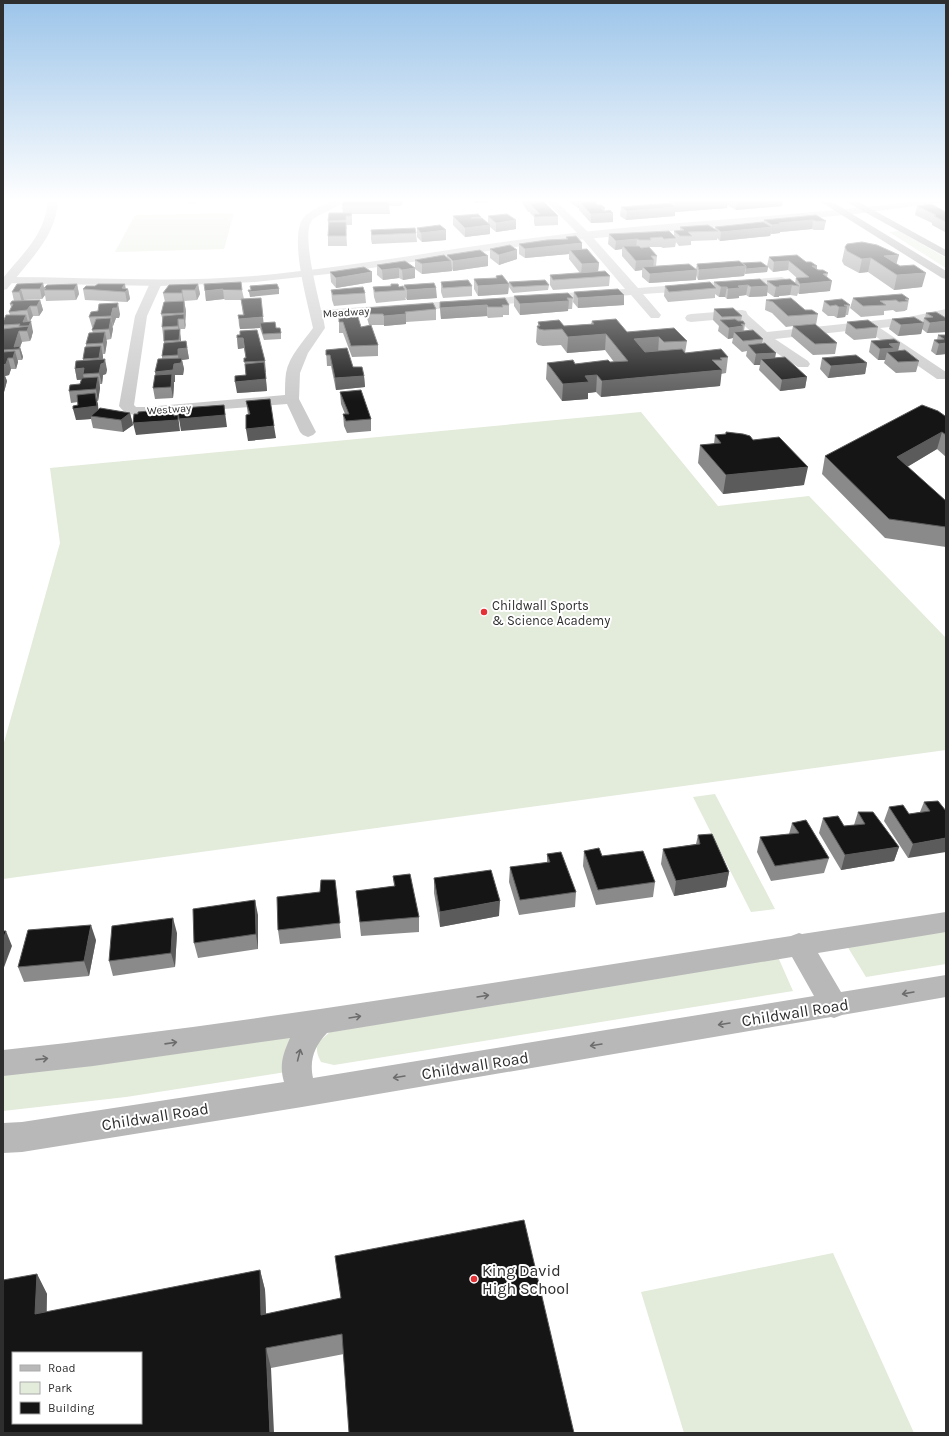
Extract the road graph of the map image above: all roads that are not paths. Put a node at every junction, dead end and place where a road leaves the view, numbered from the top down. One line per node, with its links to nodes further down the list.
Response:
1 (18, 267): 9 (street)
2 (305, 267): 6 (street)
3 (353, 267): 6 (street)
4 (614, 267): 11 (street)
5 (931, 267): 7 (highway)
6 (305, 274): 10 (street); 13 (street)
7 (946, 276)
8 (782, 281): 11 (street, Meadway)
9 (4, 282): 10 (street)
10 (156, 283): 21 (street, Westway)
11 (634, 290): 13 (street, Meadway); 14 (street)
12 (946, 312): 16 (street)
13 (317, 314): 21 (street)
14 (655, 315)
15 (691, 318): 17 (street)
16 (867, 325): 17 (street); 19 (street)
17 (764, 336): 18 (street)
18 (804, 365)
19 (944, 376): 20 (street)
20 (928, 377)
21 (292, 399): 22 (street)
22 (308, 432)
23 (946, 922): 24 (main road)
24 (799, 944): 26 (main road); 27 (main road, one-way to 24)
25 (946, 986): 26 (main road, Childwall Road, one-way to 26)
26 (834, 1006): 29 (main road, Childwall Road, one-way to 29)
27 (319, 1022): 28 (main road, one-way to 27); 29 (main road, one-way to 27)
28 (3, 1062)
29 (302, 1093): 30 (main road, Childwall Road)
30 (3, 1138)

